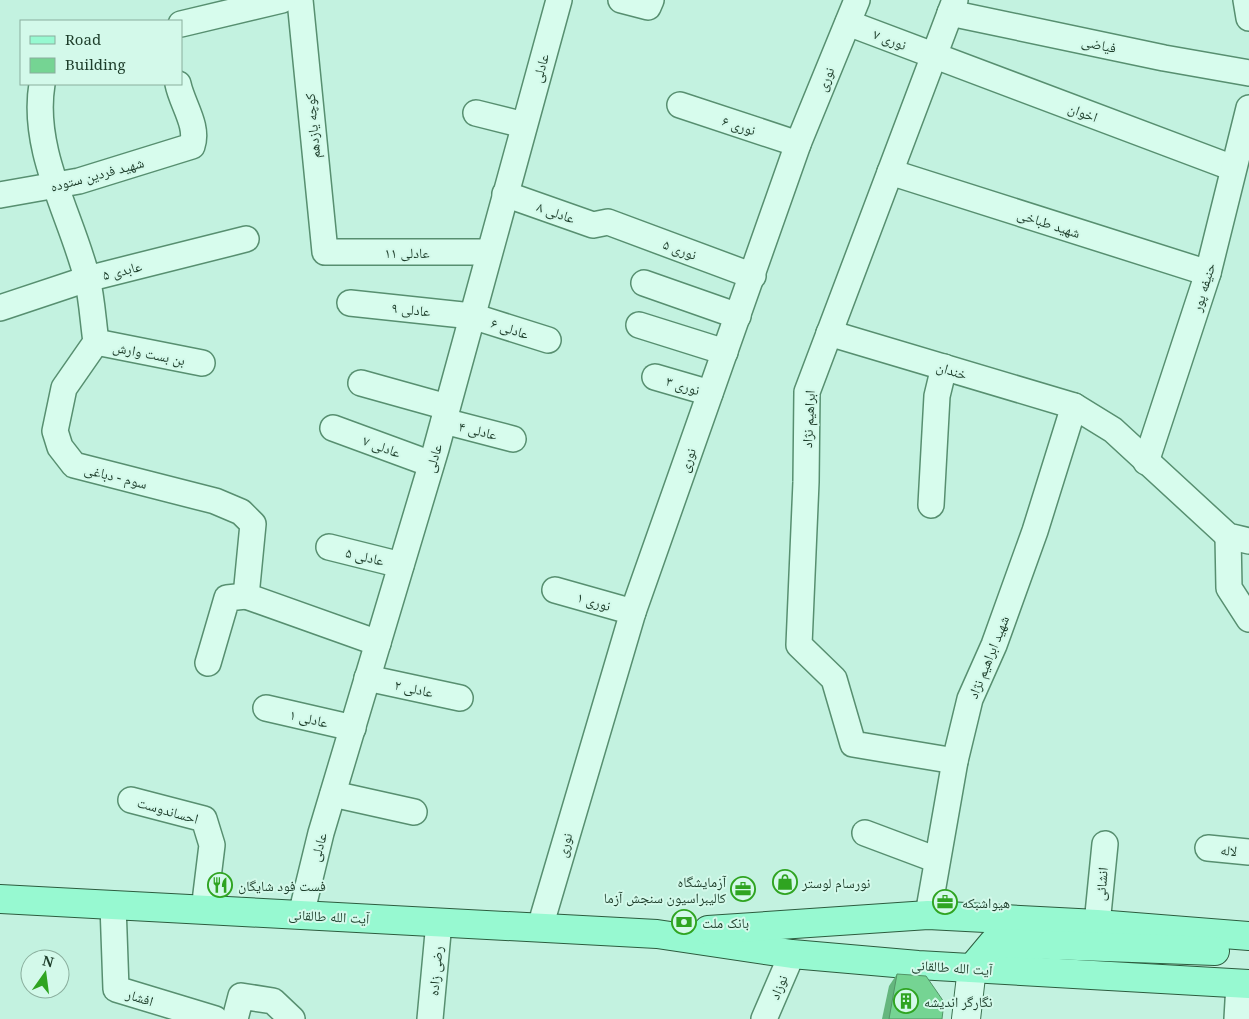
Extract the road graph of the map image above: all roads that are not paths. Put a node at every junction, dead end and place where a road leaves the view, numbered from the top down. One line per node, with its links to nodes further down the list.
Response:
1 (282, 0): 10 (street)
2 (300, 0): 28 (street, کوچه یازدهم)
3 (559, 0): 19 (street, عادلی)
4 (621, 0): 7 (street)
5 (857, 0): 11 (street, نوری)
6 (1246, 0): 9 (street)
7 (650, 3)
8 (952, 6): 12 (street, ابراهیم نژاد); 13 (street, فیاضی)
9 (1249, 18)
10 (182, 24)
11 (848, 24): 12 (street, نوری ۷); 20 (street, نوری)
12 (932, 56): 21 (street, اخوان); 22 (street, ابراهیم نژاد)
13 (1249, 73)
14 (42, 85): 23 (street)
15 (178, 85): 23 (street, شهید فردین ستوده)
16 (680, 105): 20 (street, نوری ۶)
17 (1249, 108): 21 (street, حنیفه پور)
18 (476, 113): 19 (street)
19 (524, 125): 24 (street, عادلی)
20 (798, 144): 31 (street, نوری)
21 (1234, 168): 30 (street, حنیفه پور)
22 (890, 172): 30 (street, شهید طباخی); 39 (street, ابراهیم نژاد)
23 (56, 185): 25 (street, شهید فردین ستوده); 32 (street)
24 (505, 194): 26 (street, عادلی ۸); 29 (street, عادلی)
25 (0, 195)
26 (608, 222): 31 (street, نوری ۵)
27 (246, 239): 32 (street, عابدی ۵)
28 (325, 252): 29 (street, عادلی ۱۱)
29 (489, 252): 36 (street, عادلی)
30 (1208, 273): 52 (street, حنیفه پور)
31 (753, 276): 37 (street, نوری)
32 (87, 279): 35 (street, عابدی ۵); 41 (street)
33 (644, 283): 37 (street)
34 (350, 303): 36 (street, عادلی ۹)
35 (0, 308)
36 (472, 316): 40 (street, عادلی ۶); 49 (street, عادلی)
37 (738, 316): 42 (street, نوری)
38 (639, 325): 42 (street)
39 (829, 333): 44 (street, خندان); 68 (street, ابراهیم نژاد)
40 (548, 340)
41 (96, 342): 43 (street, بن بست وارش); 59 (street, سوم - دباغی)
42 (725, 352): 47 (street, نوری)
43 (202, 363)
44 (944, 367): 48 (street, خندان); 54 (street)
45 (655, 377): 47 (street, نوری ۳)
46 (361, 383): 49 (street, عادلی ۴)
47 (710, 393): 60 (street, نوری)
48 (1074, 406): 52 (street); 68 (street, شهید ابراهیم نژاد)
49 (446, 414): 51 (street, عادلی ۴); 53 (street, عادلی)
50 (333, 428): 53 (street, عادلی ۷)
51 (513, 439)
52 (1146, 462): 55 (street)
53 (431, 464): 57 (street, عادلی)
54 (931, 505)
55 (1239, 538): 61 (street)
56 (329, 547): 57 (street, عادلی ۵)
57 (402, 565): 62 (street, عادلی)
58 (555, 590): 60 (street, نوری ۱)
59 (246, 596): 62 (street); 63 (street)
60 (633, 612): 84 (street, نوری)
61 (1249, 618)
62 (378, 643): 64 (street, عادلی)
63 (208, 663)
64 (367, 678): 65 (street, عادلی ۲); 67 (street, عادلی)
65 (460, 698)
66 (266, 708): 67 (street, عادلی ۱)
67 (353, 728): 69 (street, عادلی)
68 (955, 761): 76 (street, شهید ابراهیم نژاد)
69 (333, 794): 71 (street); 80 (street, عادلی)
70 (130, 800): 79 (street, احساندوست)
71 (414, 812)
72 (865, 833): 76 (street)
73 (1105, 844): 83 (street, انشائی)
74 (1208, 848): 75 (street, لاله)
75 (1249, 852)
76 (937, 860): 81 (street, شهید ابراهیم نژاد)
77 (0, 899): 78 (main road, آیت الله طالقانی)
78 (113, 905): 79 (main road, آیت الله طالقانی); 91 (street, افشار)
79 (204, 910): 80 (main road, آیت الله طالقانی)
80 (300, 915): 82 (main road, آیت الله طالقانی)
81 (928, 915): 83 (main road, آیت الله طالقانی); 85 (main road, آیت الله طالقانی)
82 (439, 922): 84 (main road, آیت الله طالقانی); 94 (street, رضی زاده)
83 (1098, 924): 86 (main road, آیت الله طالقانی)
84 (540, 927): 85 (main road, آیت الله طالقانی)
85 (657, 934): 88 (main road, آیت الله طالقانی)
86 (1249, 936)
87 (1249, 952): 89 (main road)
88 (792, 954): 89 (main road, آیت الله طالقانی); 95 (street, نوزاد)
89 (972, 968): 90 (main road, آیت الله طالقانی); 96 (main road)
90 (1244, 984): 97 (street)
91 (215, 1019)
92 (235, 1019): 93 (street)
93 (292, 1019)
94 (430, 1019)
95 (764, 1019)
96 (966, 1019)
97 (1237, 1019)

